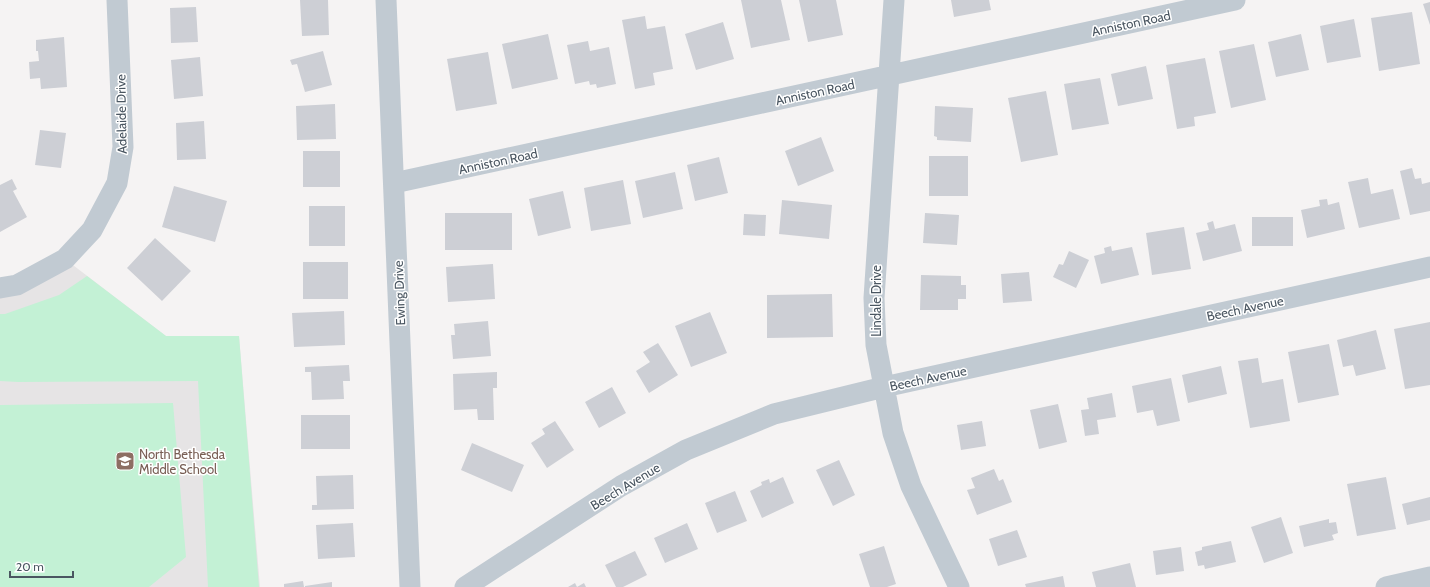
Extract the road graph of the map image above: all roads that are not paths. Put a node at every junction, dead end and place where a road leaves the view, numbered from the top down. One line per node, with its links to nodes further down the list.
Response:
1 (117, 0): 8 (street, Adelaide Drive)
2 (386, 0): 6 (street, Ewing Drive)
3 (894, 0): 5 (street, Lindale Drive)
4 (1235, 0): 5 (street, Anniston Road)
5 (888, 76): 6 (street, Anniston Road); 9 (street, Lindale Drive)
6 (394, 183): 11 (street, Ewing Drive)
7 (1430, 267): 9 (street, Beech Avenue)
8 (0, 288)
9 (884, 387): 12 (street, Beech Avenue); 13 (street, Lindale Drive)
10 (1430, 577): 14 (street)
11 (410, 587)
12 (465, 587)
13 (959, 587)
14 (1386, 587)

